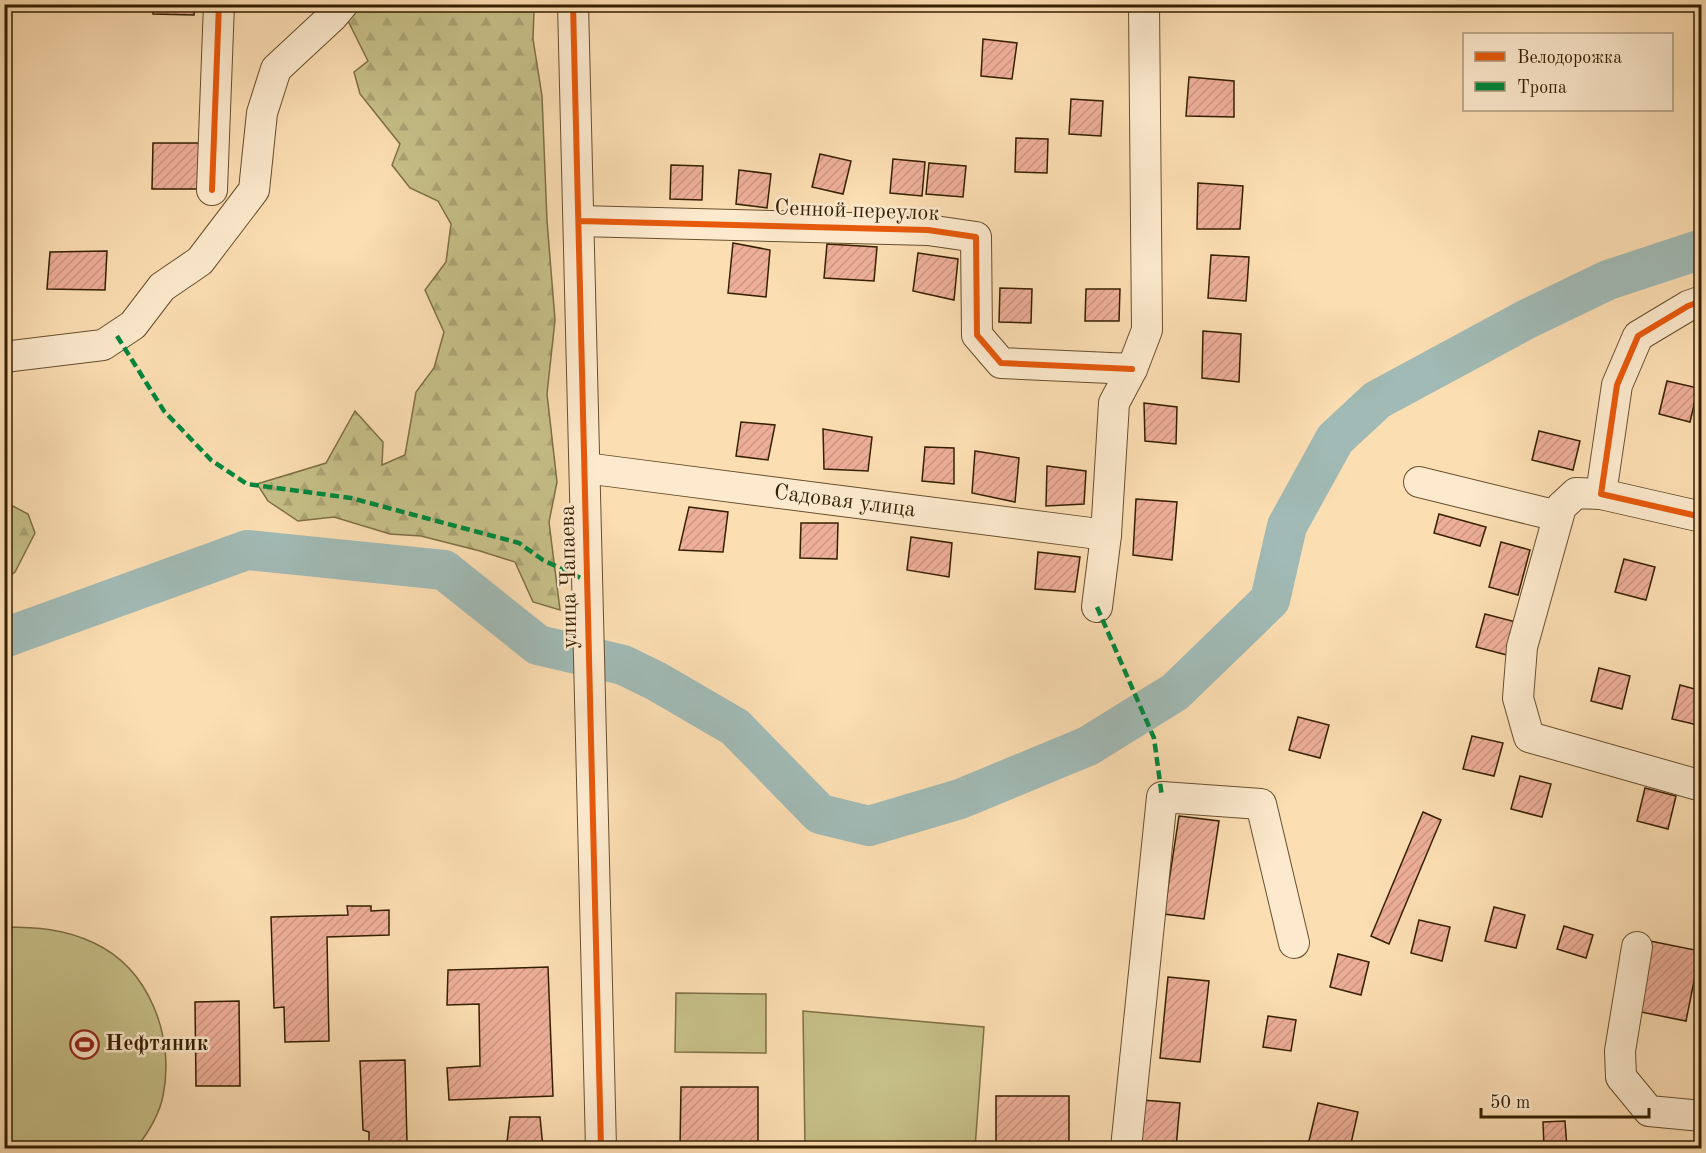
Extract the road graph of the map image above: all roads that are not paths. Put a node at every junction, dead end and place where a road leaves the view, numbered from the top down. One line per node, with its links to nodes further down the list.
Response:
1 (219, 4): 5 (street)
2 (343, 4): 8 (street)
3 (573, 4): 6 (street, улица Чапаева)
4 (1144, 4): 9 (street)
5 (212, 190)
6 (579, 221): 9 (street, Сенной переулок); 10 (street, улица Чапаева)
7 (1701, 301): 12 (street)
8 (4, 357)
9 (1132, 369): 15 (street)
10 (585, 468): 15 (street, Садовая улица); 21 (street, улица Чапаева)
11 (1419, 482): 13 (street)
12 (1601, 494): 13 (street); 14 (street)
13 (1558, 516): 17 (street)
14 (1701, 517)
15 (1106, 535): 16 (street)
16 (1097, 608)
17 (1701, 786)
18 (1294, 943): 22 (street)
19 (1637, 947): 20 (street)
20 (1701, 1116)
21 (601, 1149)
22 (1126, 1149)

